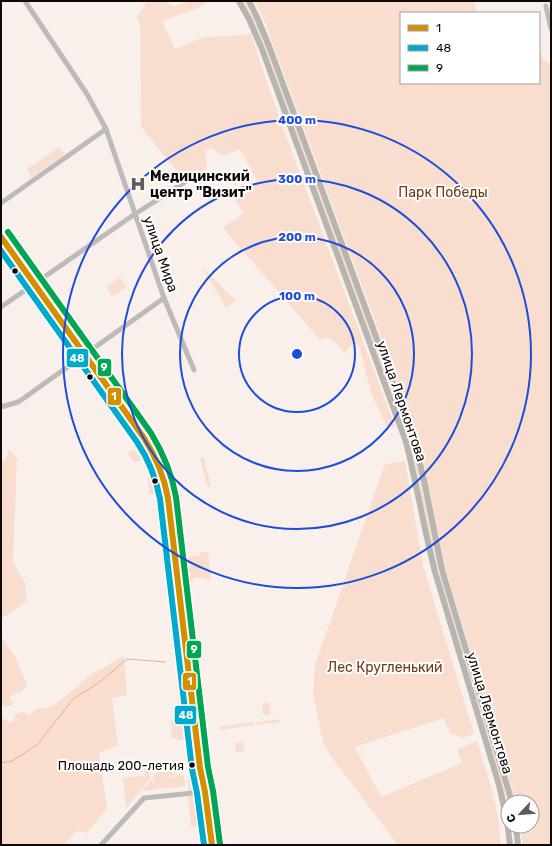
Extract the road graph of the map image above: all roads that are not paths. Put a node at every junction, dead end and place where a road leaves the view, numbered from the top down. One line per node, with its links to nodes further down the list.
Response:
1 (25, 1): 6 (street, улица Мира)
2 (239, 1): 12 (main road, улица Лермонтова)
3 (250, 1): 11 (main road, улица Лермонтова)
4 (546, 6): 5 (street)
5 (551, 29)
6 (106, 129): 8 (street); 9 (street, улица Мира)
7 (185, 182): 9 (street)
8 (1, 203)
9 (135, 215): 13 (street); 14 (street, улица Мира)
10 (1, 238): 13 (main road)
11 (341, 240): 12 (main road); 19 (main road, улица Лермонтова)
12 (333, 244): 20 (main road, улица Лермонтова)
13 (34, 284): 15 (street); 16 (main road)
14 (164, 298): 16 (street); 17 (street, улица Мира)
15 (1, 307)
16 (84, 355): 18 (street); 21 (main road)
17 (194, 370)
18 (1, 407)
19 (442, 570): 20 (main road); 22 (main road, улица Лермонтова)
20 (435, 572): 27 (main road, улица Лермонтова)
21 (202, 792): 24 (street); 25 (main road); 26 (main road)
22 (510, 794)
23 (517, 834): 28 (main road)
24 (101, 845)
25 (204, 845)
26 (212, 845)
27 (510, 845)
28 (518, 845)

